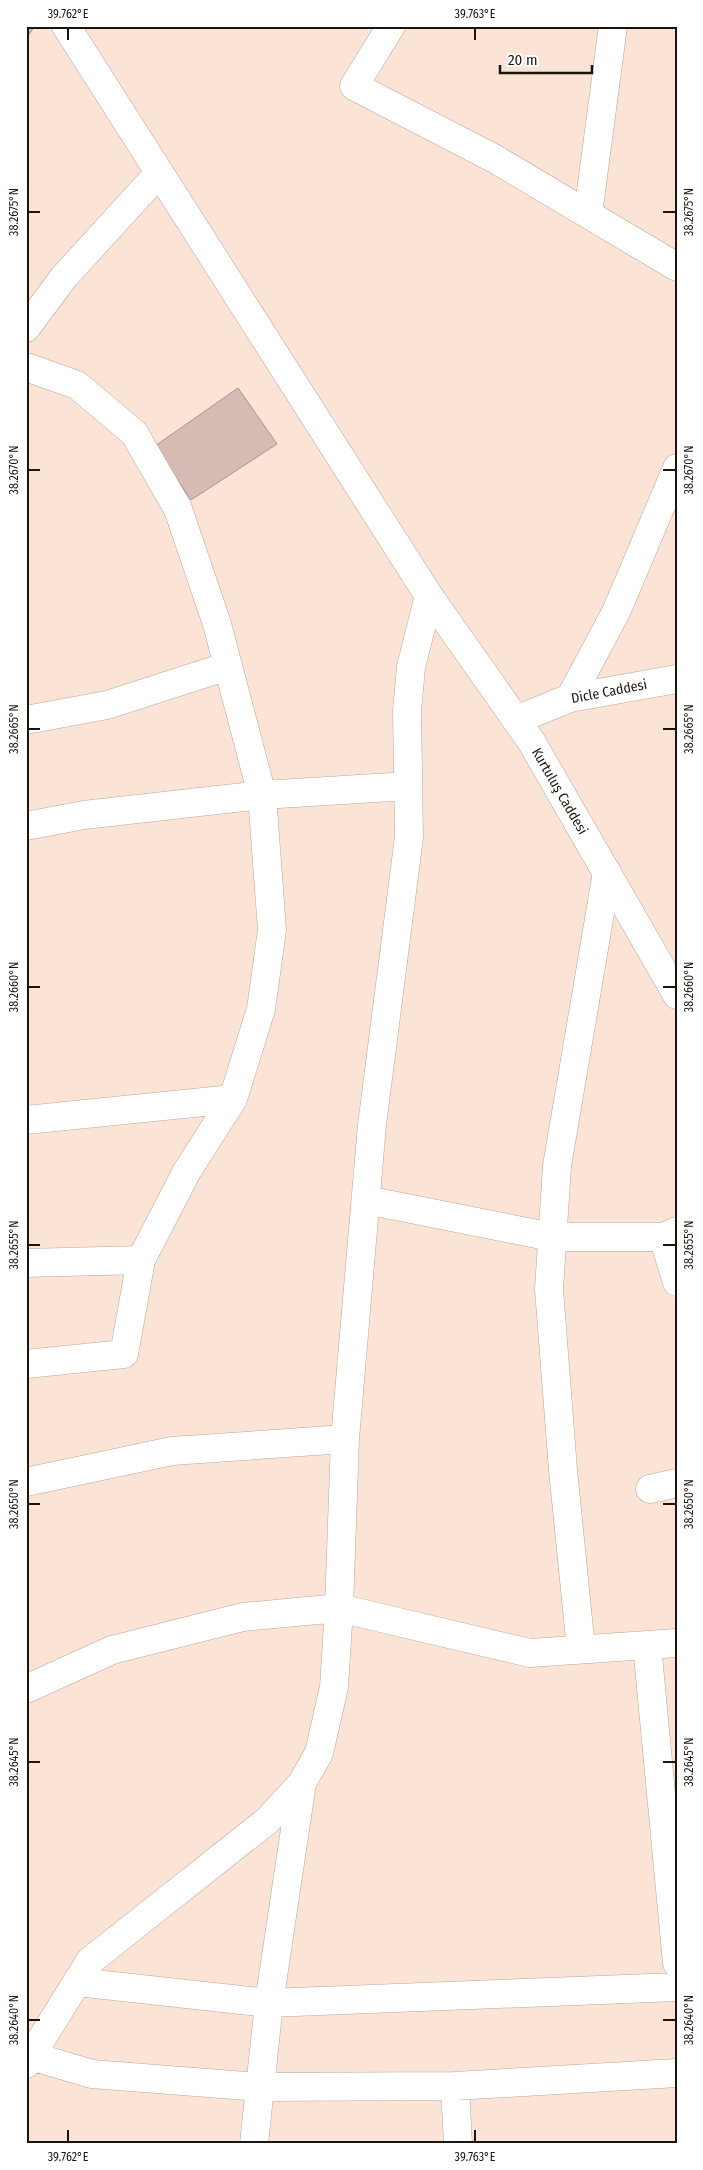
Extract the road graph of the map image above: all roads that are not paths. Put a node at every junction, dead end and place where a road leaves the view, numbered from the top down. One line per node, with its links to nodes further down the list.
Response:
1 (66, 26): 4 (street, Kurtuluş Caddesi)
2 (391, 26): 5 (street)
3 (613, 26): 5 (street)
4 (159, 173): 7 (street); 10 (street, Kurtuluş Caddesi)
5 (588, 214): 6 (street)
6 (677, 266)
7 (26, 328)
8 (26, 367): 11 (street)
9 (677, 468): 13 (street)
10 (429, 596): 15 (street, Kurtuluş Caddesi); 16 (street)
11 (228, 666): 14 (street); 17 (street)
12 (677, 679): 13 (street, Dicle Caddesi)
13 (570, 698): 15 (street, Dicle Caddesi)
14 (26, 720)
15 (516, 720): 19 (street, Kurtuluş Caddesi)
16 (408, 786): 17 (street); 23 (street)
17 (262, 795): 18 (street); 21 (street)
18 (26, 826)
19 (606, 872): 20 (street, Kurtuluş Caddesi); 25 (street)
20 (677, 995)
21 (232, 1099): 22 (street); 26 (street)
22 (26, 1120)
23 (366, 1200): 25 (street); 30 (street)
24 (670, 1234): 25 (street); 28 (street)
25 (552, 1236): 37 (street)
26 (141, 1260): 27 (street); 29 (street)
27 (26, 1263)
28 (677, 1282)
29 (26, 1364)
30 (345, 1439): 31 (street); 34 (street)
31 (26, 1482)
32 (677, 1483): 33 (street)
33 (650, 1489)
34 (339, 1608): 37 (street); 38 (street); 39 (street)
35 (677, 1643): 36 (street)
36 (647, 1645): 37 (street); 40 (street)
37 (581, 1649)
38 (26, 1689)
39 (302, 1783): 43 (street); 45 (street)
40 (670, 1807): 41 (street)
41 (674, 1905): 42 (street)
42 (677, 1963)
43 (76, 1982): 45 (street); 46 (street)
44 (677, 1988): 45 (street)
45 (269, 2003): 49 (street)
46 (28, 2055): 49 (street)
47 (677, 2073): 48 (street)
48 (455, 2086): 49 (street); 51 (street)
49 (260, 2087): 50 (street)
50 (254, 2144)
51 (458, 2144)

